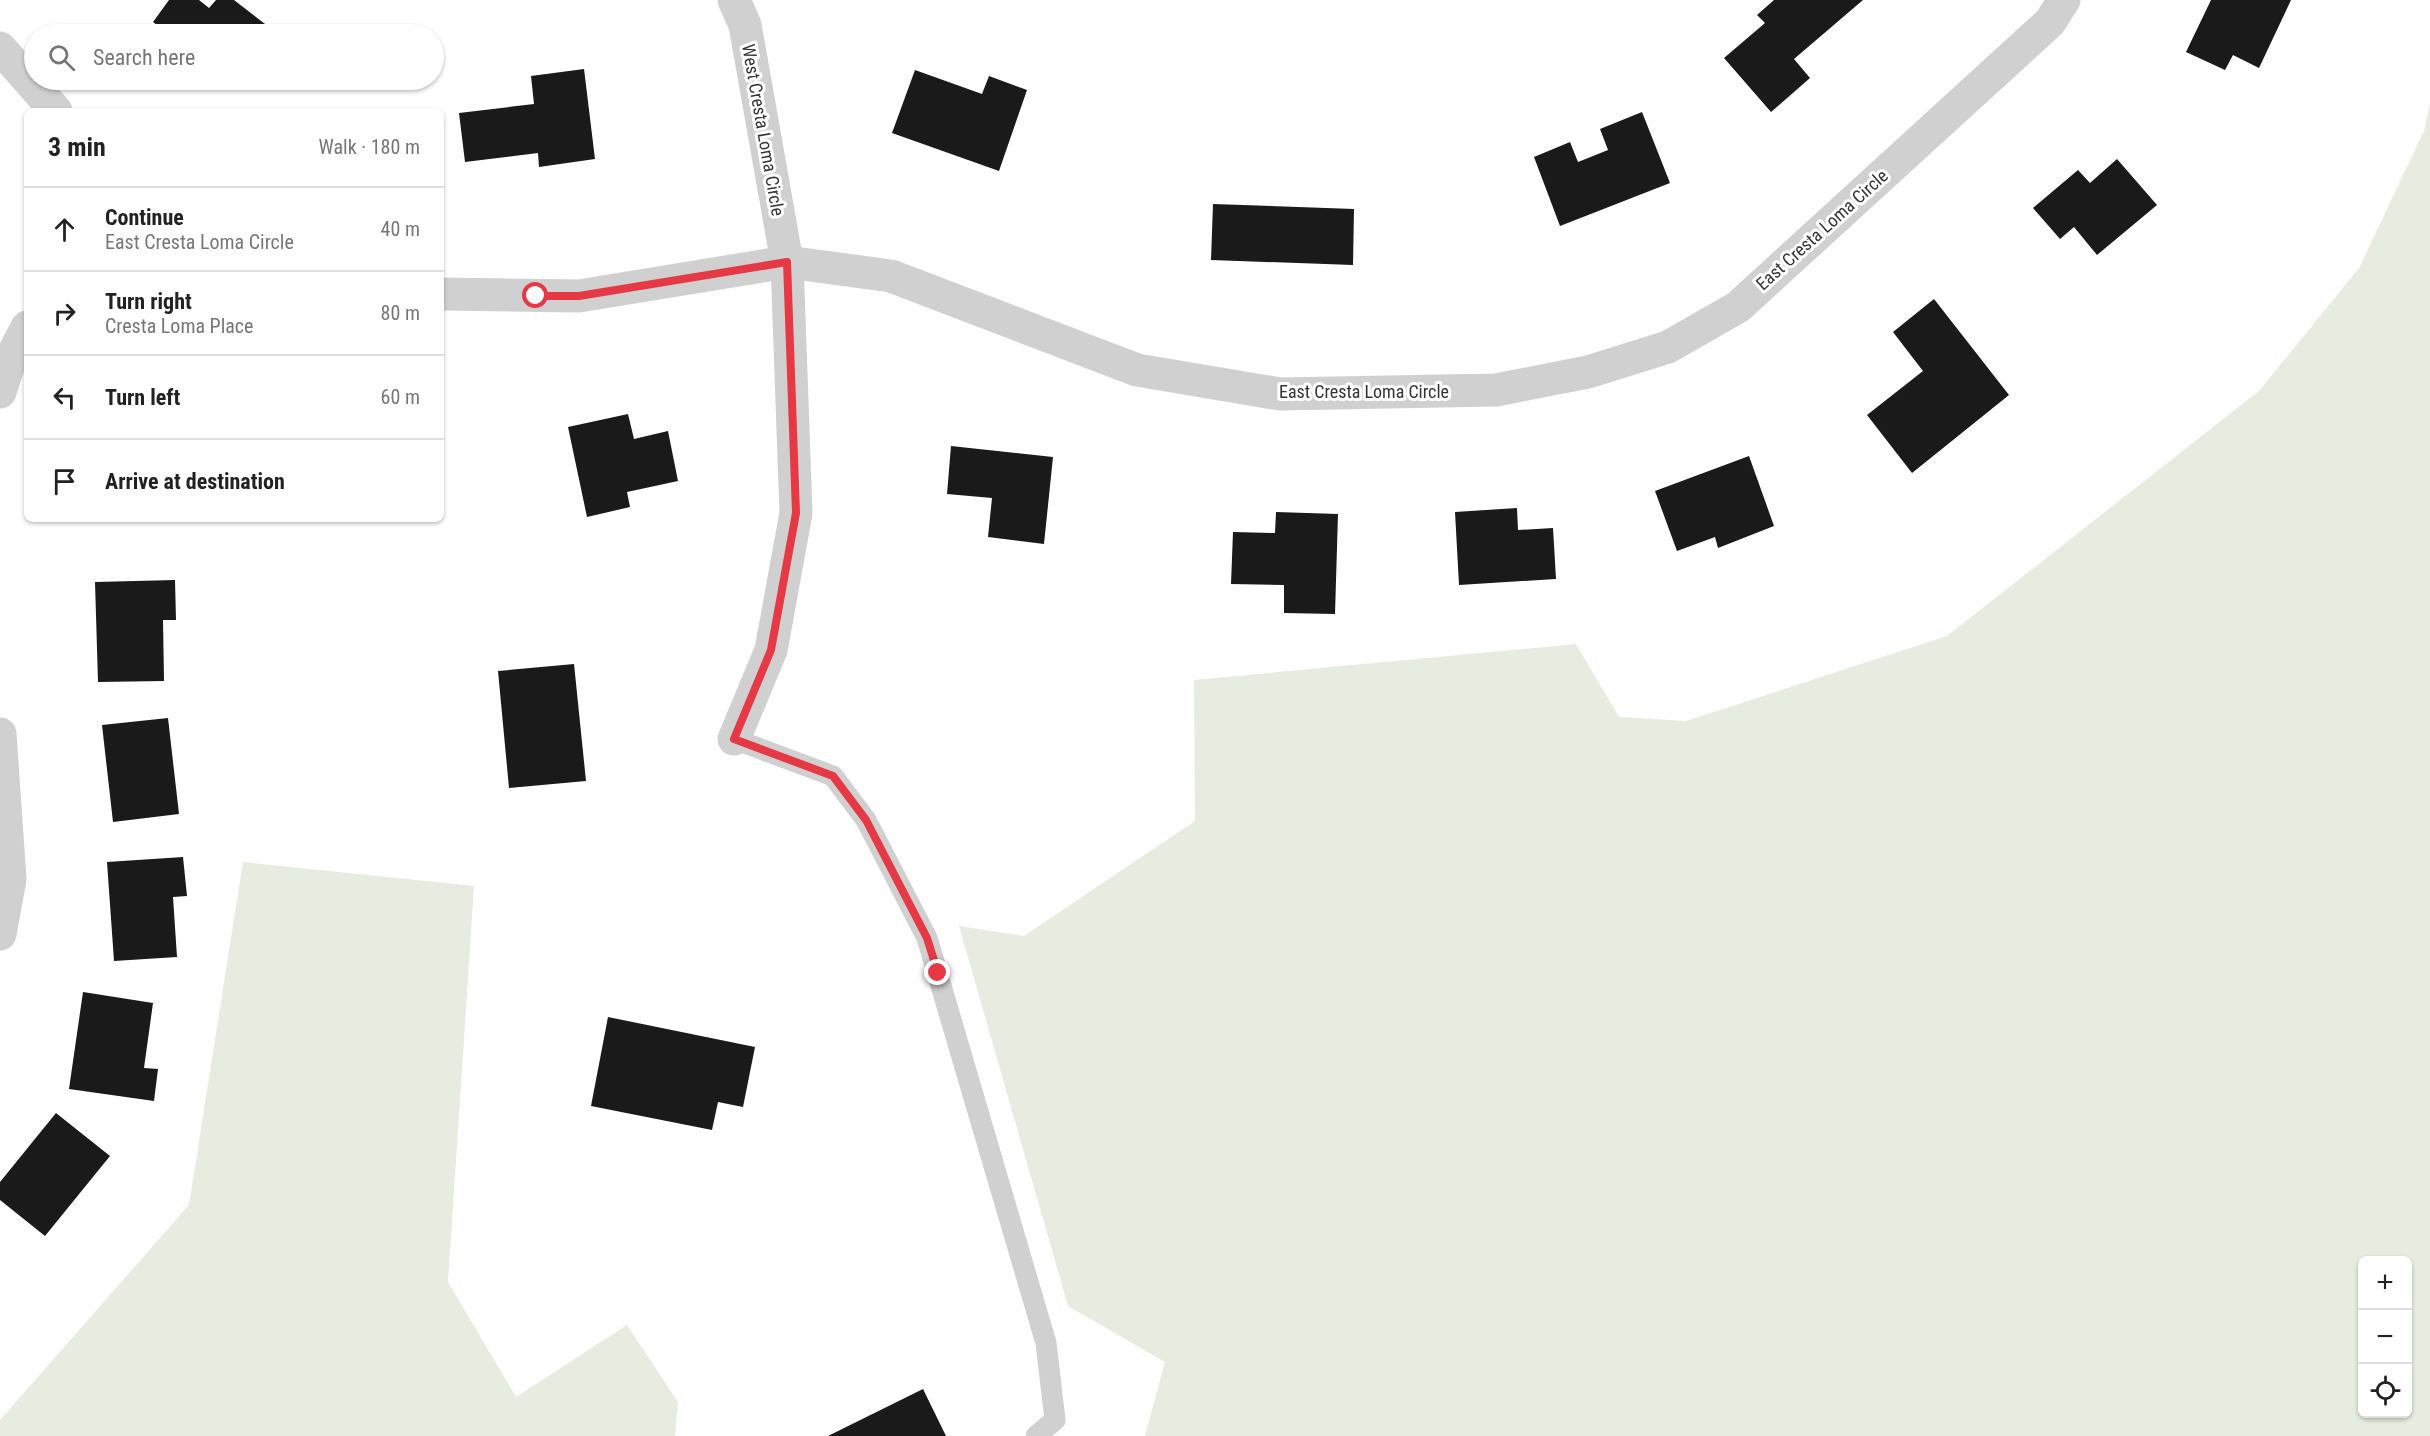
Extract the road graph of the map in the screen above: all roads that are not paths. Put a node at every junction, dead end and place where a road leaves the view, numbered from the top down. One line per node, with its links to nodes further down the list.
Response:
1 (734, 0): 7 (street, West Cresta Loma Circle)
2 (2064, 0): 7 (street, East Cresta Loma Circle)
3 (0, 48): 4 (street)
4 (24, 75)
5 (37, 90): 6 (street)
6 (53, 108)
7 (787, 262): 8 (street, East Cresta Loma Circle); 12 (street, West Cresta Loma Circle)
8 (444, 294)
9 (24, 333): 10 (street)
10 (0, 392)
11 (0, 734): 13 (street)
12 (734, 739): 14 (lane)
13 (0, 934)
14 (1036, 1436)

